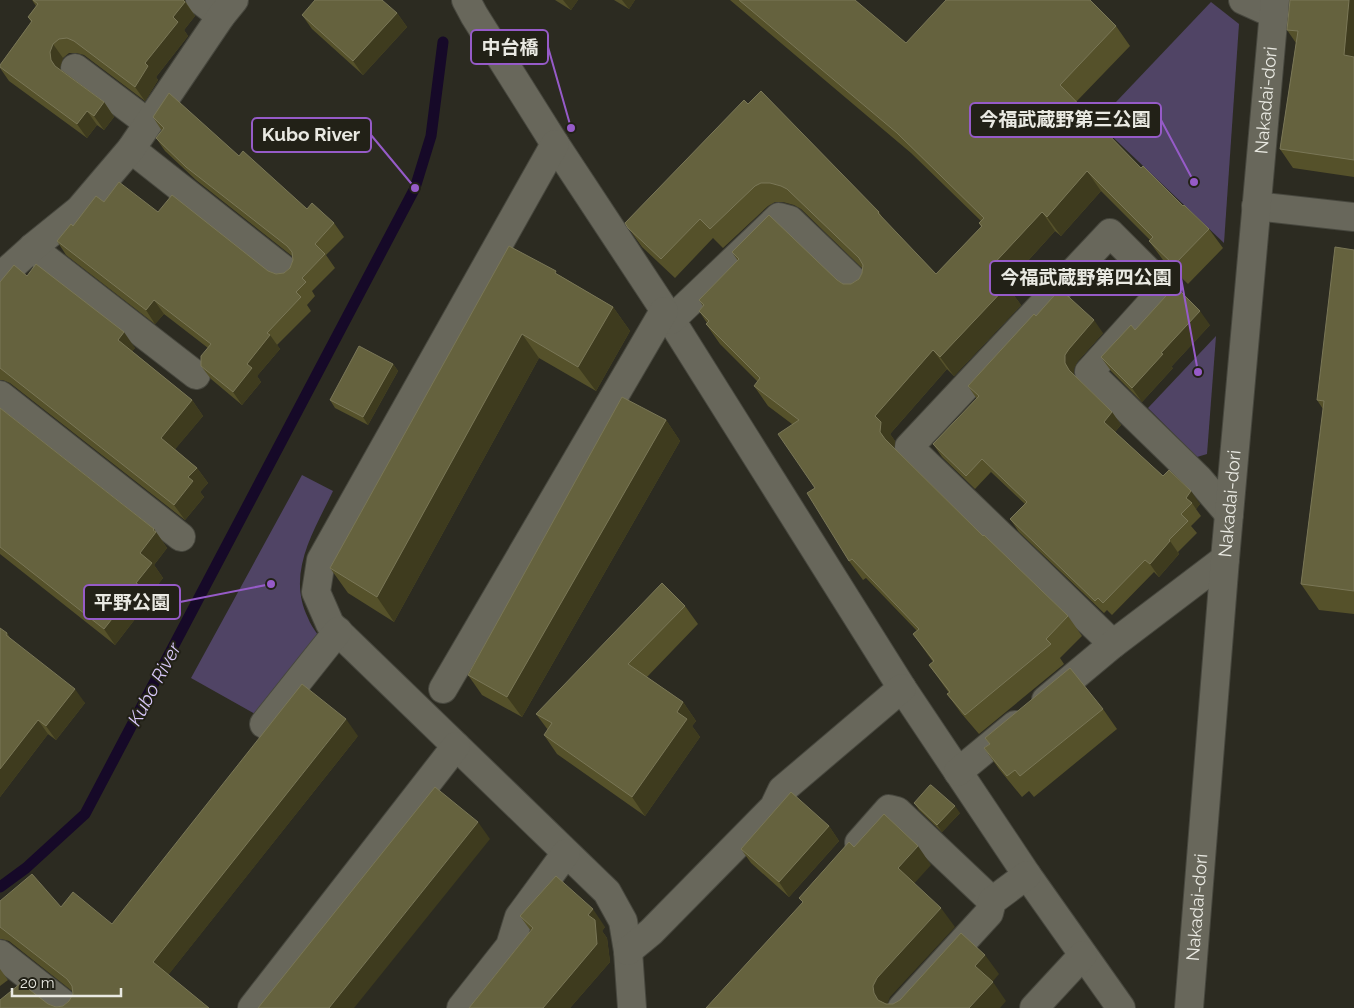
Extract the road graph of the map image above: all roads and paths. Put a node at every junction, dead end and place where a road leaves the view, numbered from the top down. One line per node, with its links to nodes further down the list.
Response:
1 (1243, 0): 4 (street)
2 (218, 5): 6 (street)
3 (475, 5): 7 (street)
4 (1275, 7): 9 (street, Nakadai-dori)
5 (75, 68): 6 (street)
6 (148, 123): 8 (street)
7 (555, 144): 15 (street); 21 (street)
8 (131, 148): 11 (street); 12 (street)
9 (1256, 206): 10 (street); 18 (street, Nakadai-dori)
10 (1354, 217)
11 (32, 248): 13 (street); 16 (street)
12 (287, 272)
13 (0, 277)
14 (861, 288): 15 (street)
15 (667, 316): 23 (street); 24 (street)
16 (196, 375)
17 (0, 396): 19 (street)
18 (1229, 514): 20 (street, Nakadai-dori); 22 (street)
19 (181, 537)
20 (1225, 559): 22 (street); 42 (street, Nakadai-dori)
21 (338, 631): 25 (street); 26 (street)
22 (1113, 644): 27 (street)
23 (902, 688): 27 (street); 32 (street)
24 (443, 689)
25 (264, 724)
26 (456, 746): 28 (street); 36 (street)
27 (958, 772): 30 (street)
28 (566, 853): 32 (street); 37 (street)
29 (842, 861): 31 (street)
30 (1027, 875): 31 (street); 34 (street)
31 (992, 901): 39 (street)
32 (628, 951): 38 (street)
33 (0, 954): 35 (street)
34 (1083, 955): 40 (street); 41 (street)
35 (69, 1008)
36 (252, 1008)
37 (461, 1008)
38 (632, 1008)
39 (902, 1008)
40 (1034, 1008)
41 (1121, 1008)
42 (1189, 1008)

